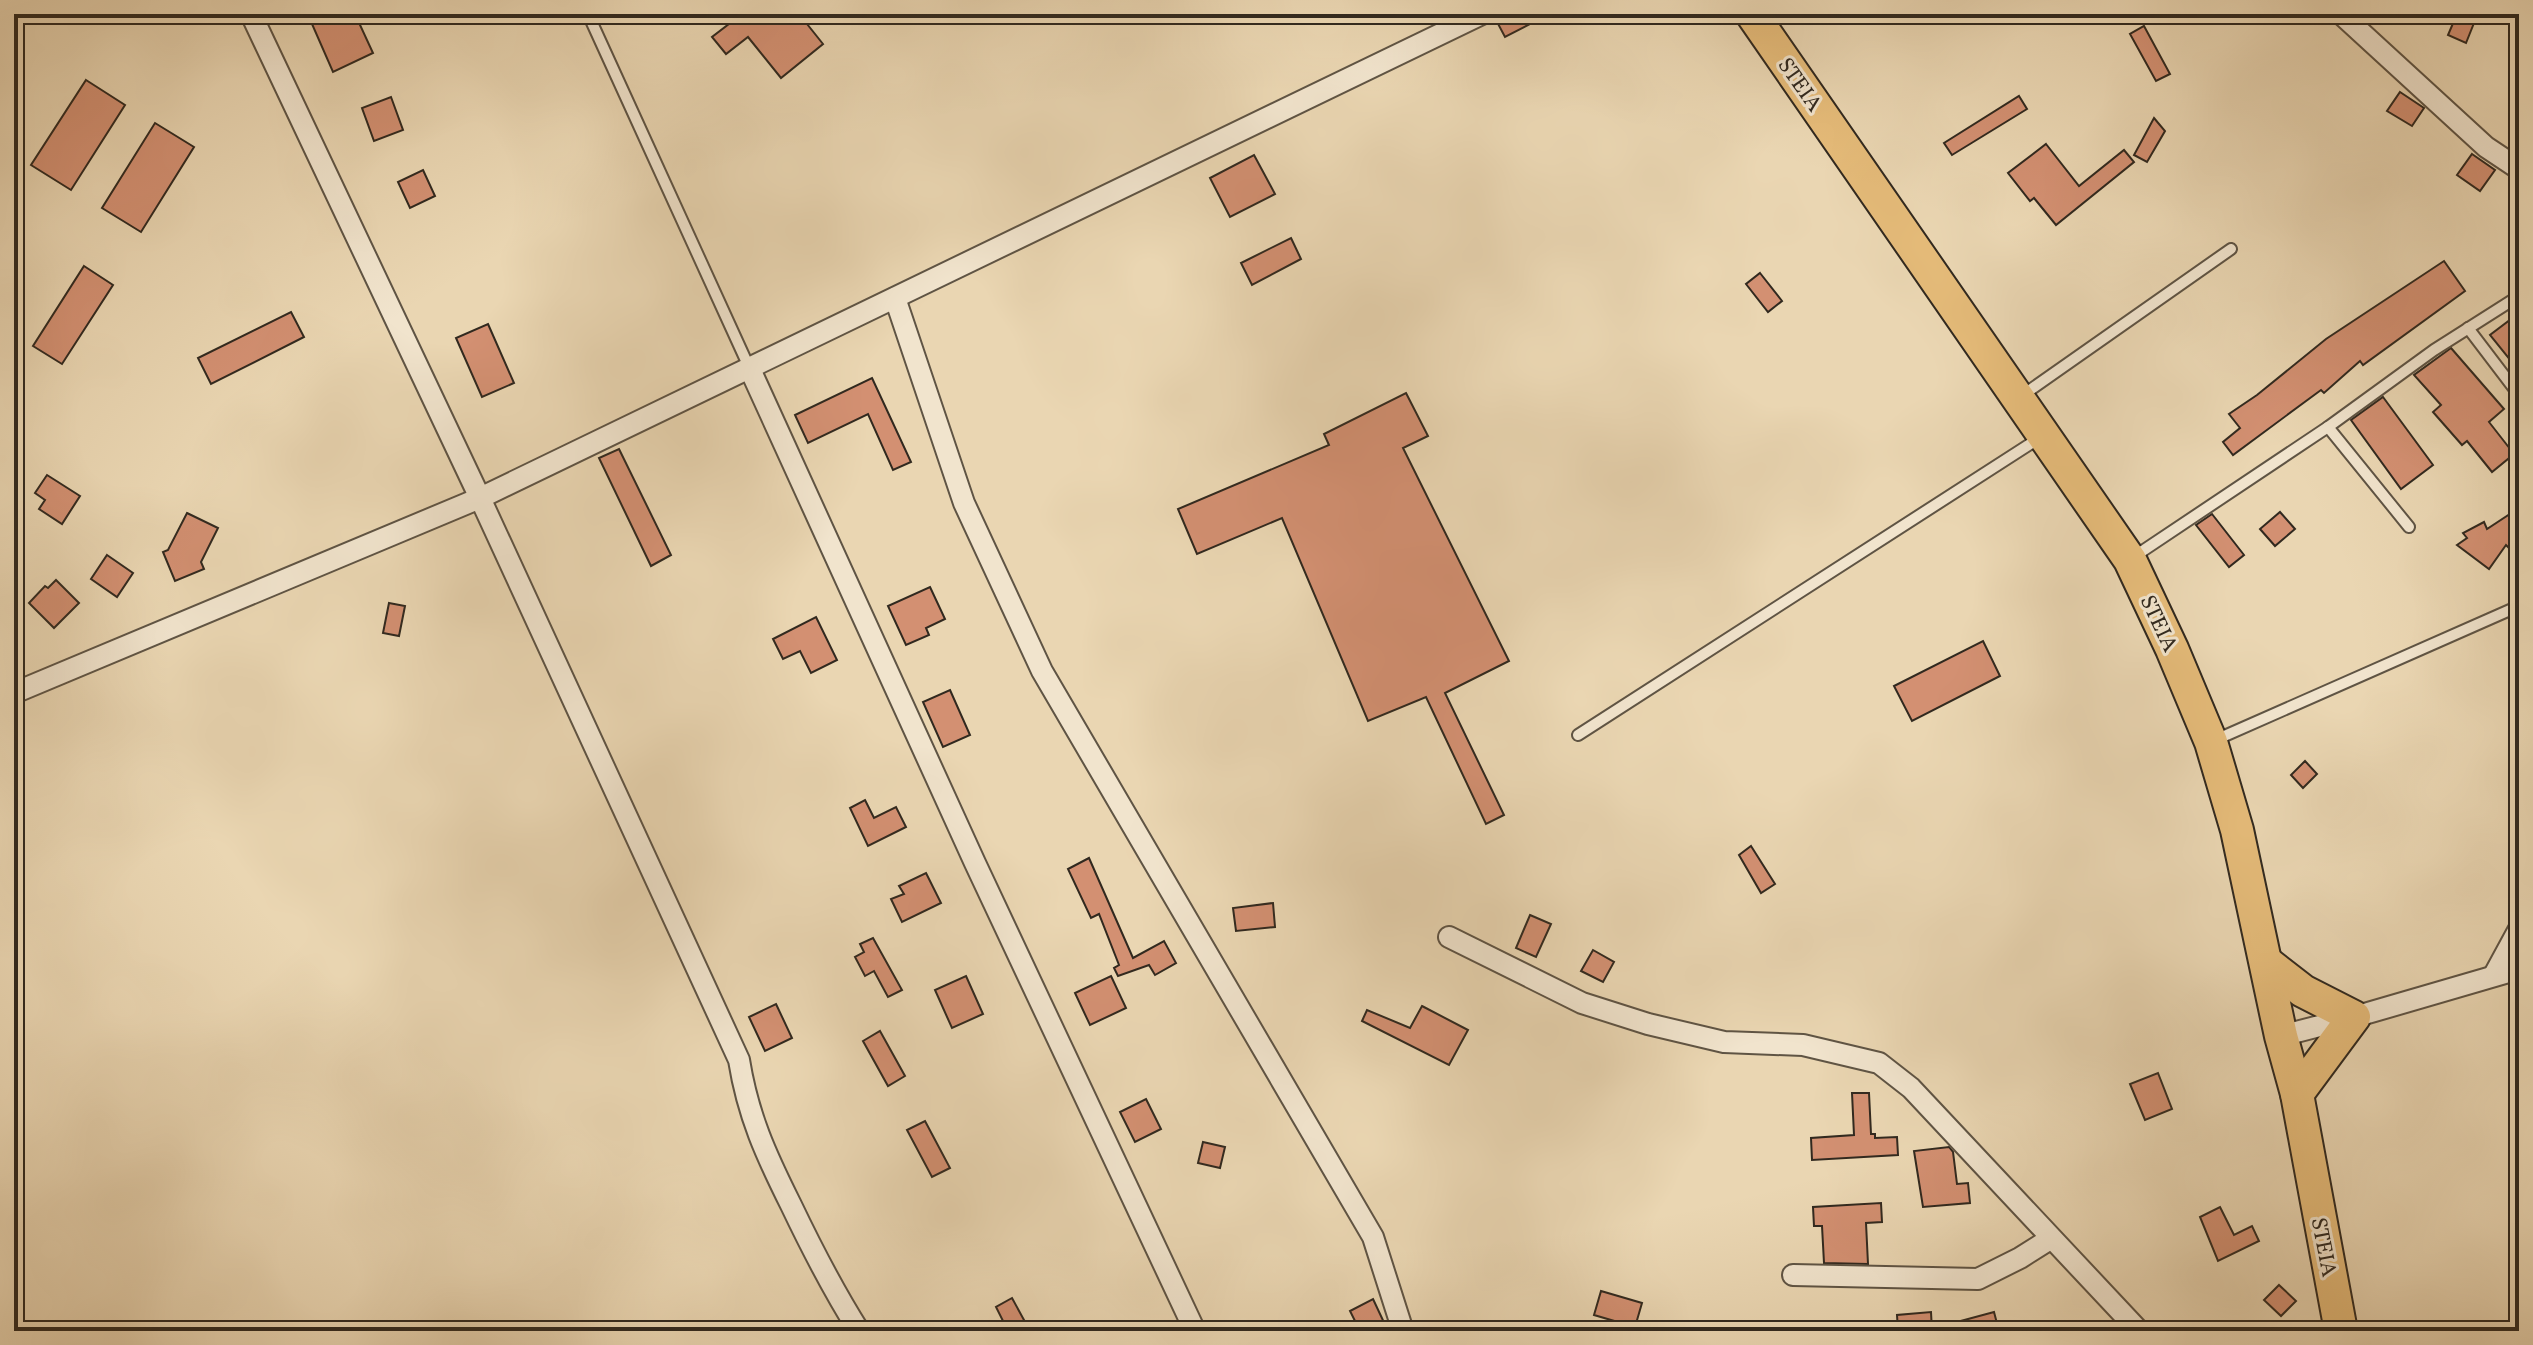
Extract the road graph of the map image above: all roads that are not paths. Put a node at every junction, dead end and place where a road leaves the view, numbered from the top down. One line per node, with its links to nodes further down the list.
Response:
1 (251, 14): 16 (street)
2 (588, 14): 11 (lane)
3 (1482, 14): 9 (street)
4 (1752, 14): 13 (main road, STEIA)
5 (2341, 14): 6 (street)
6 (2519, 169)
7 (2231, 249): 13 (lane)
8 (2519, 296): 10 (lane)
9 (895, 298): 11 (street); 35 (street)
10 (2468, 328): 12 (lane); 14 (lane)
11 (749, 367): 16 (street); 34 (street)
12 (2519, 395)
13 (2019, 398): 15 (main road, STEIA)
14 (2328, 427): 17 (lane); 18 (lane)
15 (2044, 435): 18 (main road, STEIA); 21 (lane)
16 (480, 498): 20 (street); 33 (street)
17 (2409, 527)
18 (2130, 560): 22 (main road, STEIA)
19 (2519, 606): 22 (lane)
20 (14, 693)
21 (1578, 735)
22 (2211, 742): 25 (main road, STEIA)
23 (2519, 929): 27 (street)
24 (1449, 937): 31 (street)
25 (2267, 963): 28 (main road); 29 (main road, STEIA)
26 (2519, 969): 27 (street)
27 (2494, 975): 28 (street)
28 (2354, 1017): 29 (street); 30 (main road)
29 (2281, 1036): 30 (main road, STEIA)
30 (2297, 1094): 37 (main road, STEIA)
31 (2050, 1239): 32 (street); 36 (street)
32 (1793, 1275)
33 (859, 1331)
34 (1195, 1331)
35 (1403, 1331)
36 (2139, 1331)
37 (2341, 1331)

